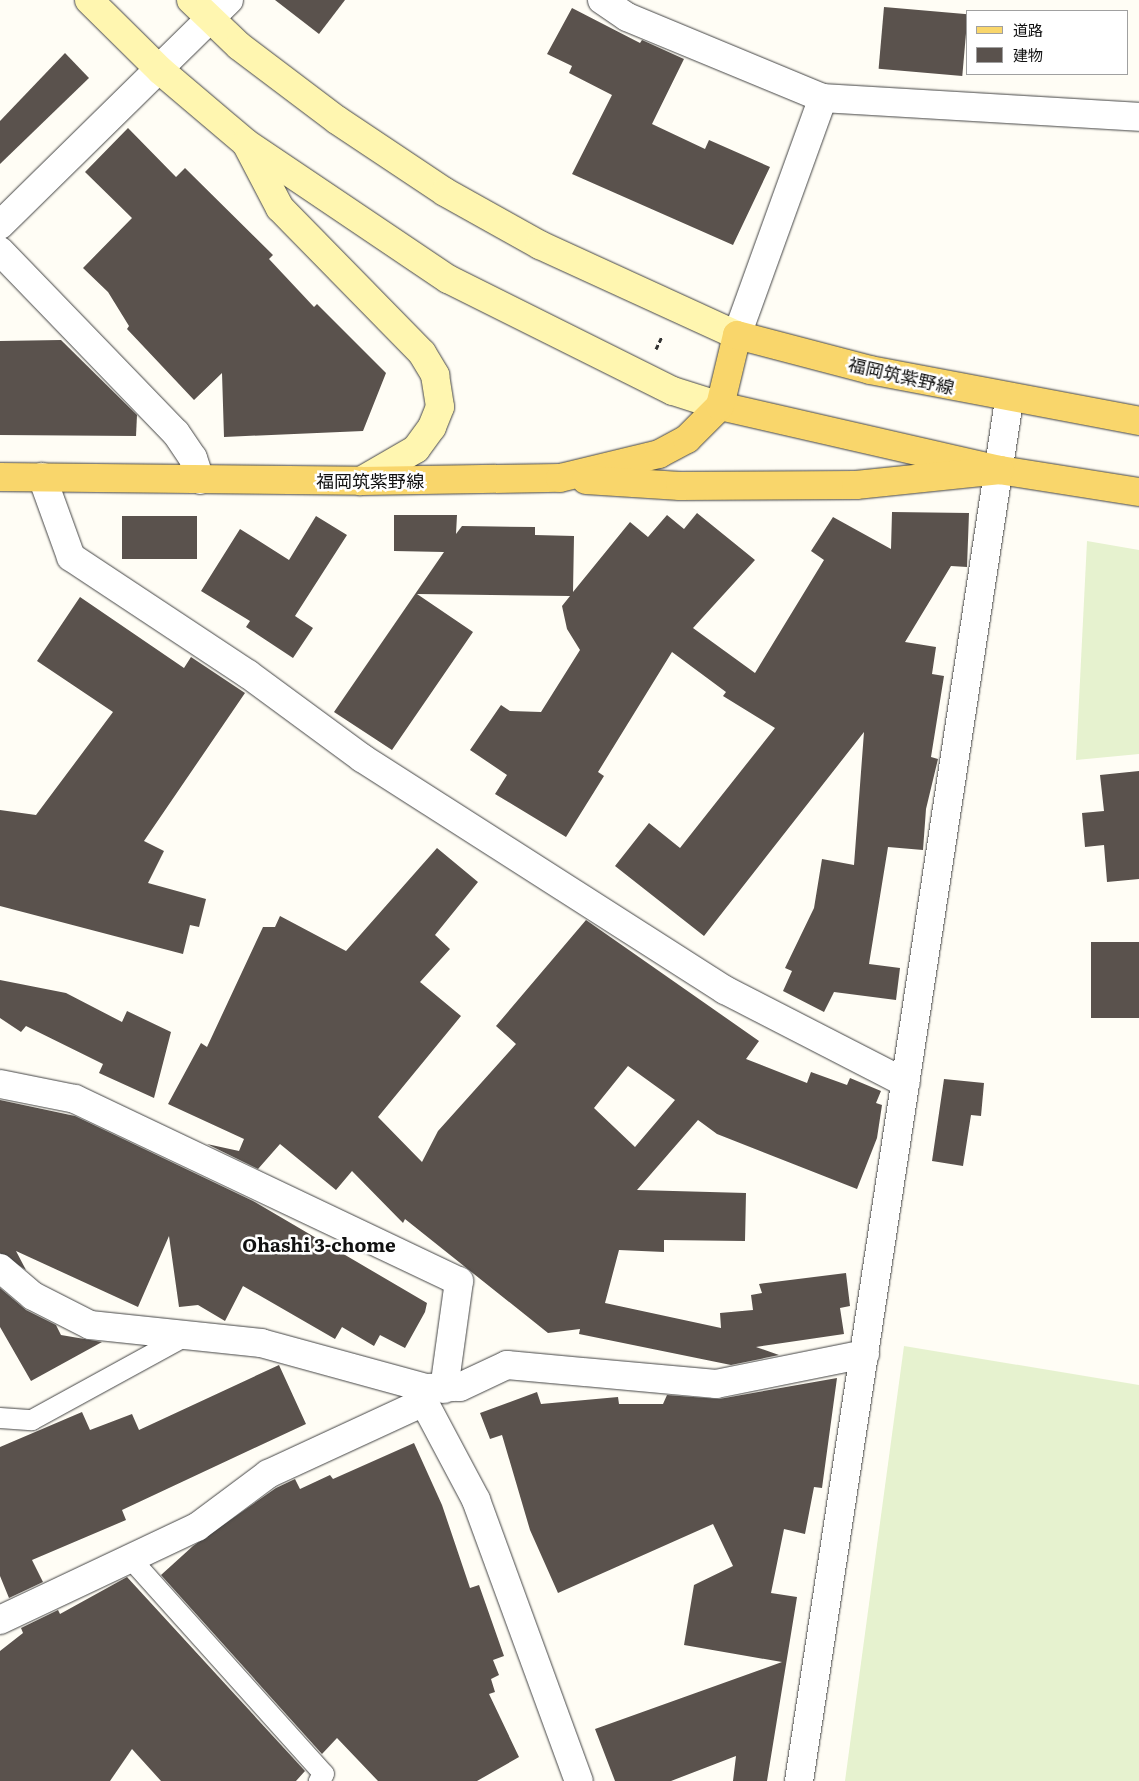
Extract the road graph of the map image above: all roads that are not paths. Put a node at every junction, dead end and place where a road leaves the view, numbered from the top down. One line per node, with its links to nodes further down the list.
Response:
1 (89, 0): 5 (street)
2 (190, 0): 4 (street)
3 (602, 0): 6 (street)
4 (221, 10): 5 (street); 11 (street)
5 (161, 71): 8 (street); 9 (street)
6 (823, 98): 7 (street); 11 (street)
7 (1139, 117)
8 (246, 142): 13 (street); 20 (street)
9 (0, 225)
10 (0, 251): 19 (street)
11 (737, 335): 12 (main road, 福岡筑紫野線); 13 (main road)
12 (1009, 400): 14 (main road, 福岡筑紫野線); 15 (street)
13 (720, 406): 15 (main road); 18 (main road, 福岡筑紫野線)
14 (1139, 421)
15 (1000, 470): 18 (main road); 21 (main road); 22 (street)
16 (0, 477): 17 (main road, 福岡筑紫野線)
17 (42, 477): 19 (main road, 福岡筑紫野線); 22 (street)
18 (560, 478): 20 (main road, 福岡筑紫野線)
19 (200, 480): 20 (main road, 福岡筑紫野線)
20 (361, 481)
21 (1139, 492)
22 (906, 1083): 26 (street)
23 (0, 1084): 27 (street)
24 (0, 1268): 25 (street)
25 (182, 1338): 27 (street); 28 (lane)
26 (865, 1354): 27 (street); 33 (street)
27 (432, 1393): 29 (street); 32 (street)
28 (0, 1418)
29 (130, 1558): 30 (street); 31 (lane)
30 (0, 1620)
31 (319, 1781)
32 (579, 1781)
33 (799, 1781)

